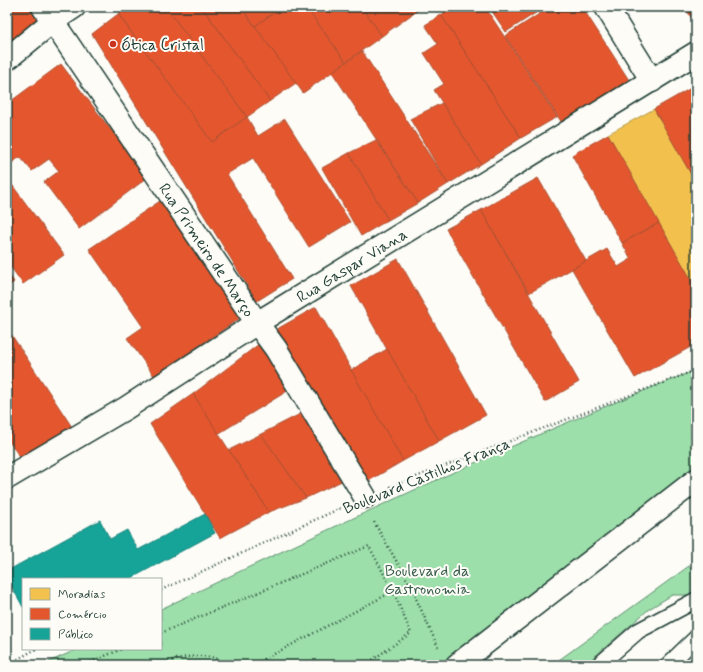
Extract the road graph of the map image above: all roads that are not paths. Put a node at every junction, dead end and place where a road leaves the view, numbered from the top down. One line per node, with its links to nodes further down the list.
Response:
1 (74, 7): 3 (street)
2 (606, 7): 6 (street)
3 (48, 14): 5 (street); 7 (street, Rua Primeiro de Março)
4 (696, 53): 6 (street, Rua Gaspar Viana)
5 (7, 59)
6 (652, 81): 7 (street, Rua Gaspar Viana)
7 (257, 323): 8 (street, Rua Gaspar Viana); 10 (street, Rua Primeiro de Março)
8 (7, 478)
9 (696, 480): 13 (street)
10 (365, 497)
11 (696, 600): 14 (lane)
12 (696, 638): 15 (lane)
13 (457, 665)
14 (599, 665)
15 (668, 665)

